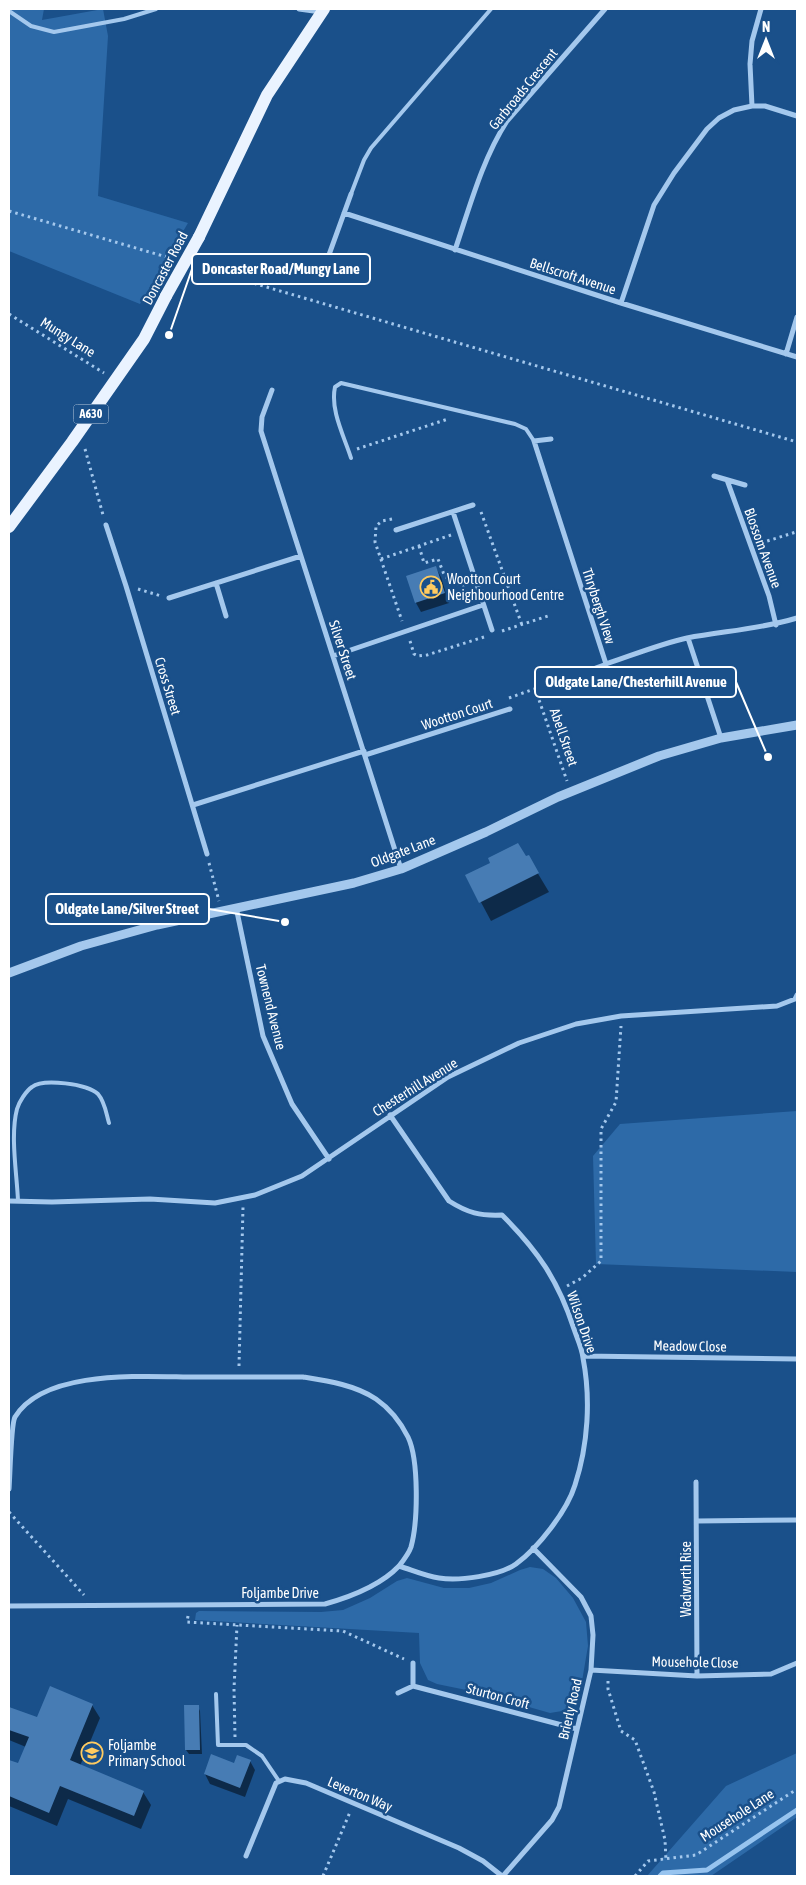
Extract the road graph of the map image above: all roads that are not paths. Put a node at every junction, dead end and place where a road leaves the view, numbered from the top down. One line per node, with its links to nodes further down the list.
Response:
1 (156, 9): 6 (lane)
2 (299, 9): 7 (street)
3 (491, 9): 10 (lane)
4 (605, 9): 12 (street, Garbroads Crescent)
5 (761, 9): 8 (street)
6 (9, 10)
7 (322, 10): 28 (main road, Doncaster Road / A630, bridge)
8 (752, 106): 9 (street); 14 (street)
9 (797, 116)
10 (351, 194): 11 (street)
11 (344, 213): 12 (street, Bellscroft Avenue); 13 (street)
12 (455, 250): 14 (street, Bellscroft Avenue)
13 (326, 263)
14 (621, 303): 16 (street, Bellscroft Avenue)
15 (797, 317): 16 (street)
16 (786, 354): 17 (street, Bellscroft Avenue)
17 (797, 358)
18 (272, 390): 30 (street, Silver Street)
19 (550, 439): 20 (street)
20 (534, 441): 21 (lane); 40 (street, Thrybergh View)
21 (351, 458)
22 (714, 476): 23 (street)
23 (727, 480): 24 (street); 36 (street, Blossom Avenue)
24 (745, 485)
25 (473, 505): 26 (street)
26 (453, 512): 29 (street); 33 (street)
27 (106, 525): 46 (street, Cross Street)
28 (9, 527)
29 (396, 530)
30 (301, 556): 31 (street); 39 (street, Silver Street)
31 (216, 583): 32 (street); 34 (street)
32 (169, 598)
33 (483, 605): 37 (street); 39 (street)
34 (226, 616)
35 (797, 618): 36 (street, Thrybergh View)
36 (776, 624): 38 (street, Thrybergh View)
37 (492, 630)
38 (688, 638): 40 (street, Thrybergh View); 44 (street)
39 (333, 656): 45 (street, Silver Street)
40 (606, 664): 41 (lane)
41 (542, 687)
42 (510, 709): 45 (street, Wootton Court)
43 (797, 725): 44 (street, Oldgate Lane)
44 (720, 738): 48 (street, Oldgate Lane)
45 (364, 753): 46 (street); 48 (street, Silver Street)
46 (193, 805): 47 (street, Cross Street)
47 (207, 854)
48 (401, 869): 49 (street, Oldgate Lane)
49 (236, 907): 50 (street, Oldgate Lane); 54 (street, Townend Avenue)
50 (9, 973)
51 (796, 999): 52 (street, Chesterhill Avenue)
52 (390, 1115): 54 (street, Chesterhill Avenue); 57 (street, Wilson Drive)
53 (109, 1123): 56 (lane)
54 (328, 1159): 56 (street, Chesterhill Avenue)
55 (9, 1201): 56 (street, Chesterhill Avenue)
56 (18, 1201)
57 (583, 1356): 58 (street, Meadow Close); 64 (street, Wilson Drive)
58 (797, 1359)
59 (11, 1418): 61 (street, Foljambe Drive); 65 (street, Foljambe Drive)
60 (696, 1482): 63 (street, Wadworth Rise)
61 (9, 1489)
62 (797, 1520): 63 (street)
63 (697, 1521): 70 (street, Wadworth Rise)
64 (533, 1548): 65 (street, Wilson Drive); 69 (street, Brierly Road)
65 (399, 1566): 66 (street, Foljambe Drive)
66 (9, 1606)
67 (413, 1663): 71 (street)
68 (797, 1663): 70 (street, Mousehole Close)
69 (591, 1670): 70 (street, Mousehole Close); 74 (street, Brierly Road)
70 (697, 1676)
71 (414, 1686): 72 (street); 74 (street, Sturton Croft)
72 (398, 1693)
73 (216, 1694): 75 (lane)
74 (577, 1728): 77 (street, Brierly Road)
75 (279, 1781): 76 (street); 77 (street, Leverton Way)
76 (246, 1856)
77 (503, 1876)

